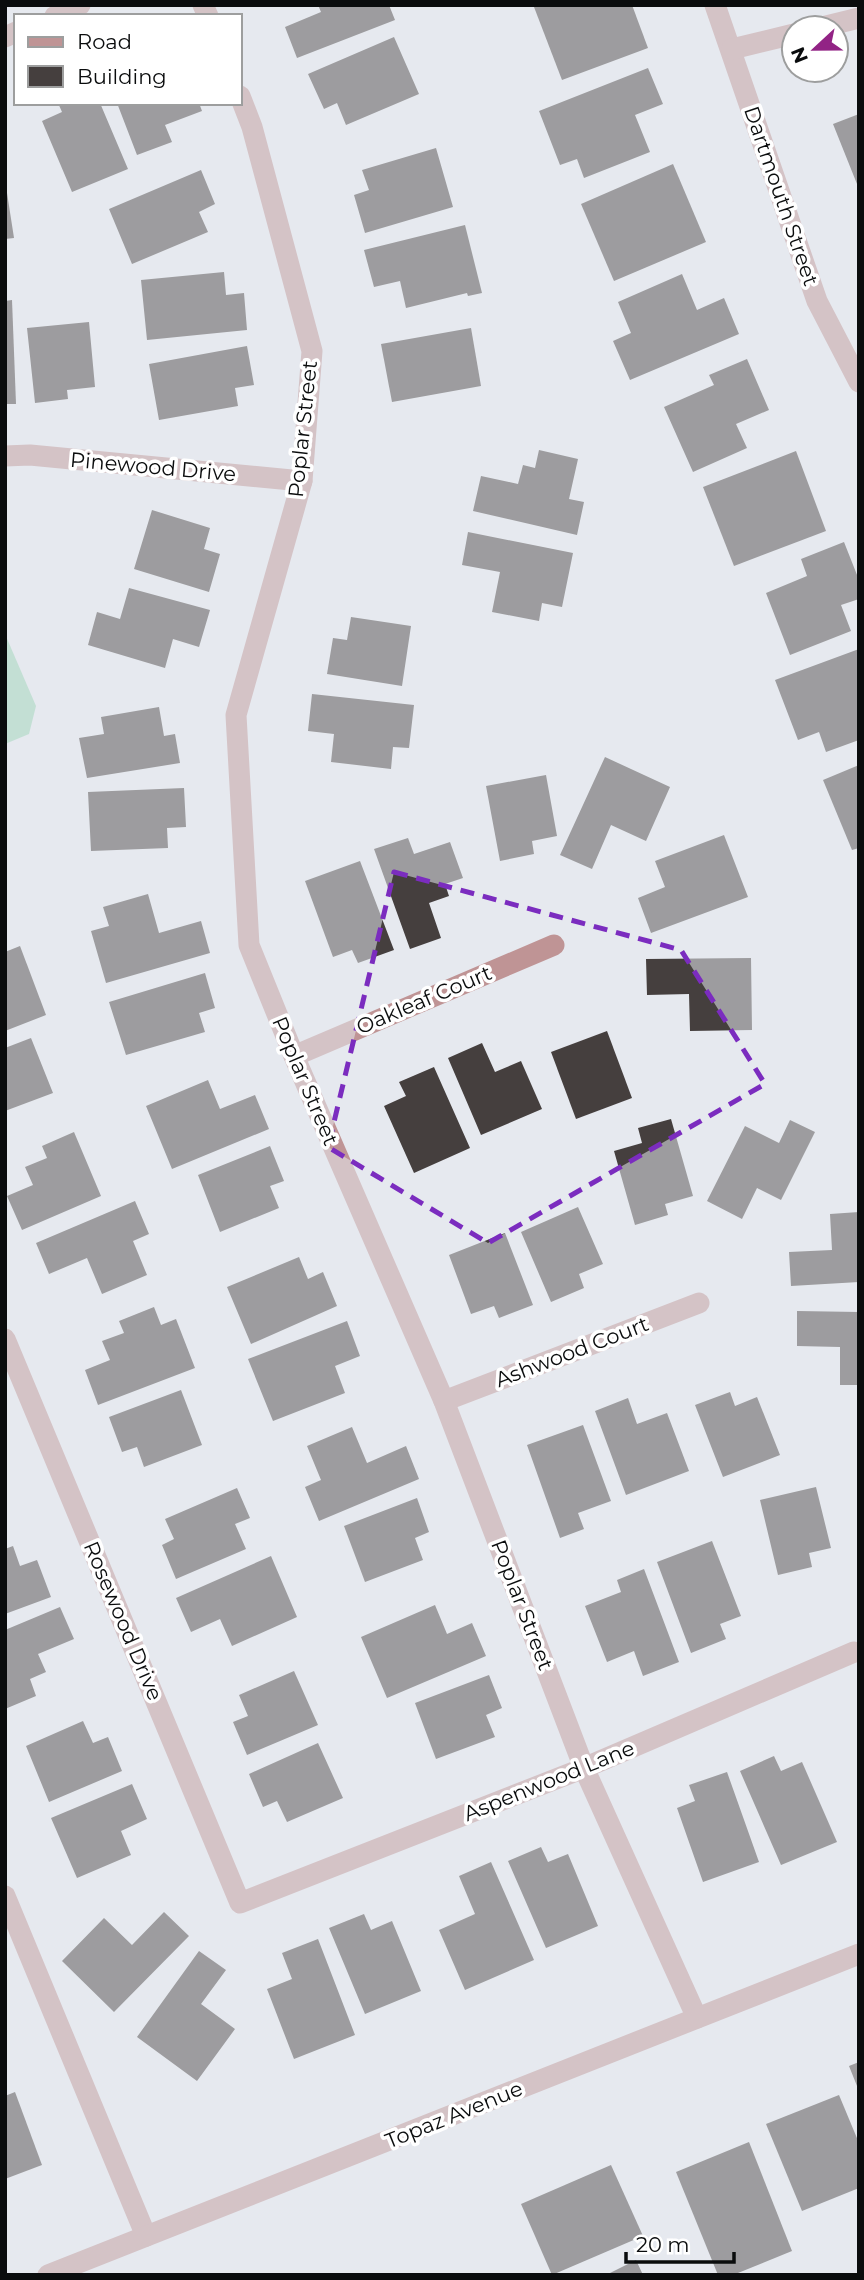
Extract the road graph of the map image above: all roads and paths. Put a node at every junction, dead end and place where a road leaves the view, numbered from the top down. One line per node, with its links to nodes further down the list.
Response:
1 (80, 5): 3 (street)
2 (715, 5): 5 (street, Dartmouth Street)
3 (60, 14)
4 (780, 37): 5 (street)
5 (732, 49): 7 (street, Dartmouth Street)
6 (242, 101): 9 (street, Poplar Street)
7 (859, 382)
8 (5, 456): 9 (street, Pinewood Drive)
9 (302, 481): 11 (street, Poplar Street)
10 (554, 945): 11 (street, Oakleaf Court)
11 (294, 1056): 14 (street, Poplar Street)
12 (699, 1303): 14 (street, Ashwood Court)
13 (5, 1339): 18 (street, Rosewood Drive)
14 (444, 1401): 16 (street, Poplar Street)
15 (854, 1652): 16 (street, Aspenwood Lane)
16 (584, 1768): 18 (street, Aspenwood Lane); 20 (street, Poplar Street)
17 (5, 1896): 21 (street)
18 (240, 1903)
19 (859, 1954): 20 (street, Topaz Avenue)
20 (697, 2018): 21 (street, Topaz Avenue)
21 (146, 2236): 22 (street, Topaz Avenue)
22 (48, 2275)

